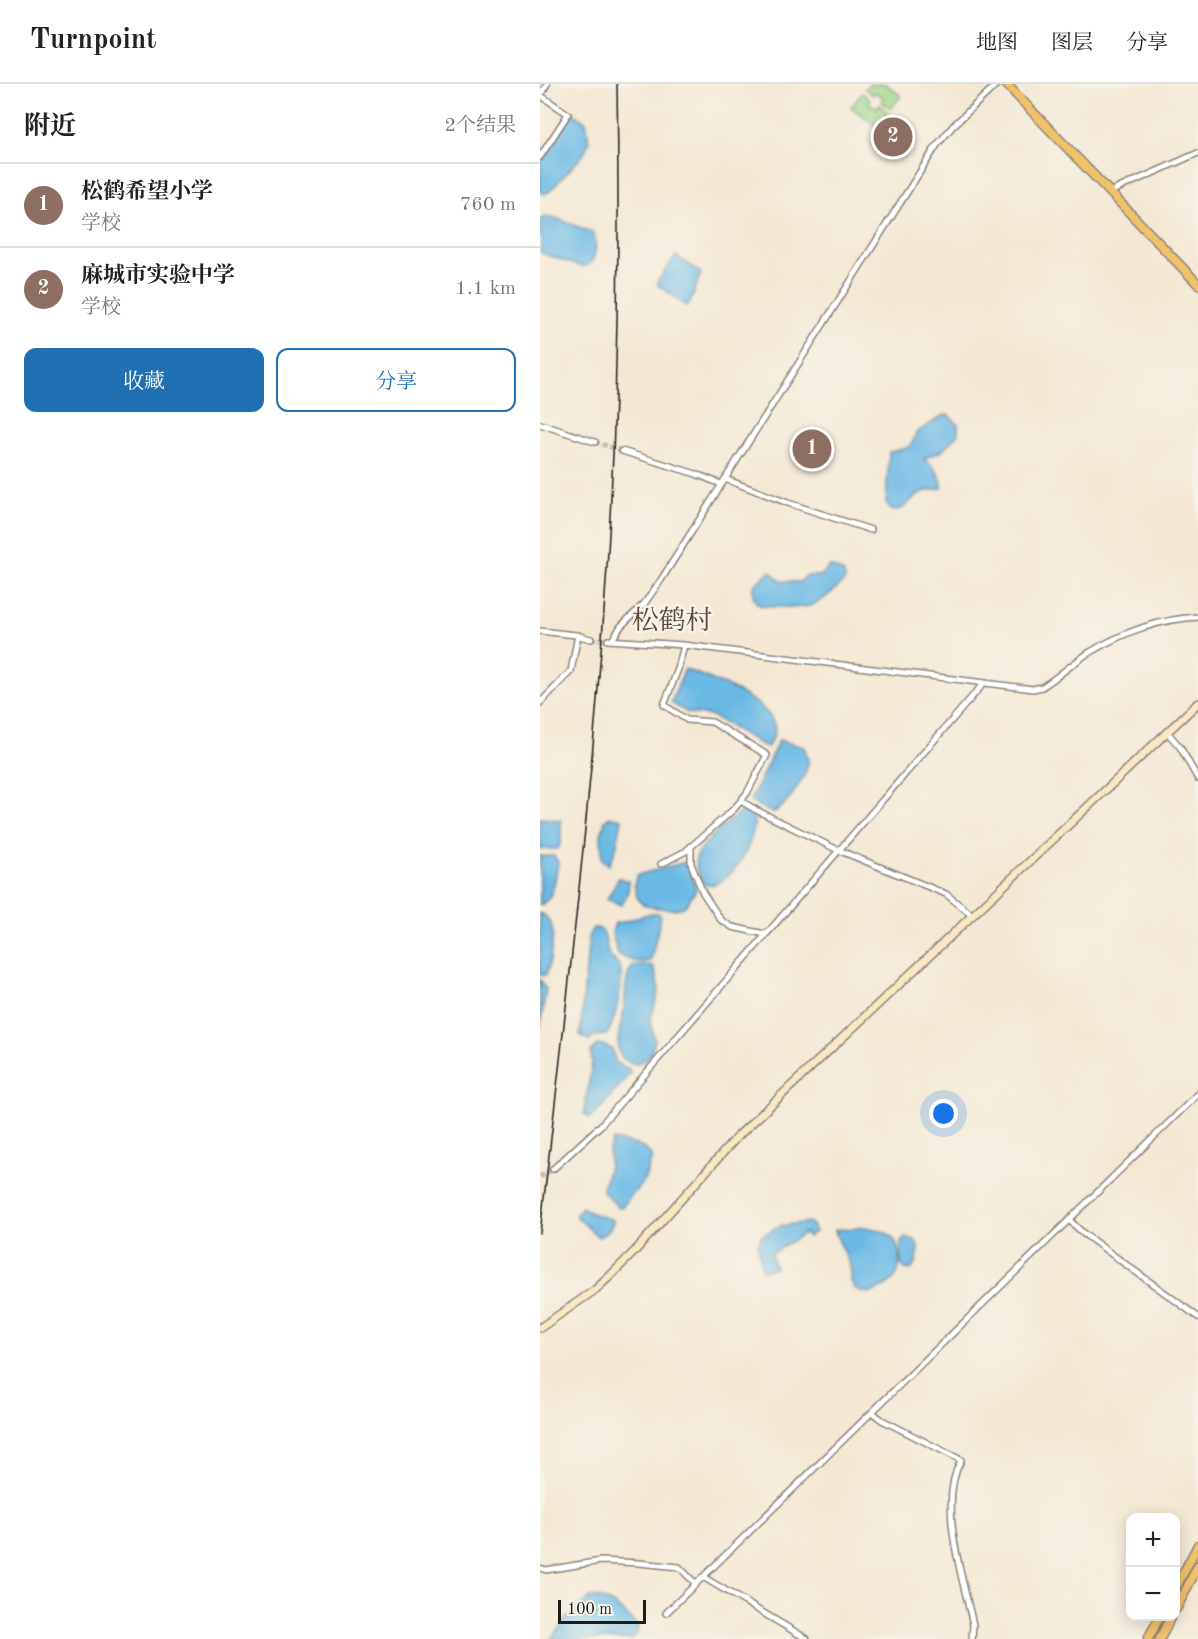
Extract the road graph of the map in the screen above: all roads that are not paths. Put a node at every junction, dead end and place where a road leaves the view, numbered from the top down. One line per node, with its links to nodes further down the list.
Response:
1 (547, 84): 5 (street)
2 (997, 84): 11 (street)
3 (1006, 84): 6 (main road)
4 (1198, 153): 6 (street)
5 (540, 157)
6 (1110, 192): 7 (main road)
7 (1198, 284)
8 (540, 424): 9 (street)
9 (595, 442)
10 (622, 451): 11 (street)
11 (723, 481): 12 (street); 17 (street)
12 (871, 530)
13 (1198, 617): 18 (street)
14 (540, 631): 15 (street)
15 (578, 635): 16 (street); 19 (street)
16 (591, 639)
17 (684, 645): 18 (street); 23 (street)
18 (984, 683): 25 (street)
19 (540, 703)
20 (1198, 704): 21 (main road)
21 (1167, 732): 22 (street); 27 (main road)
22 (1198, 779)
23 (741, 801): 24 (street); 25 (street)
24 (691, 846): 26 (street); 28 (street)
25 (838, 850): 27 (street); 28 (street)
26 (661, 864)
27 (972, 915): 33 (main road)
28 (765, 934): 30 (street)
29 (1198, 1094): 31 (street)
30 (553, 1169)
31 (1069, 1220): 32 (street); 34 (street)
32 (1198, 1317)
33 (540, 1328)
34 (873, 1413): 38 (street); 46 (street)
35 (1198, 1545): 39 (main road)
36 (1198, 1566): 41 (main road)
37 (540, 1568): 40 (street)
38 (703, 1577): 40 (street); 45 (street)
39 (1180, 1579)
40 (696, 1584): 42 (street)
41 (1180, 1601)
42 (666, 1613)
43 (1158, 1621): 47 (main road)
44 (1169, 1621): 48 (main road)
45 (807, 1639)
46 (972, 1639)
47 (1148, 1639)
48 (1160, 1639)

